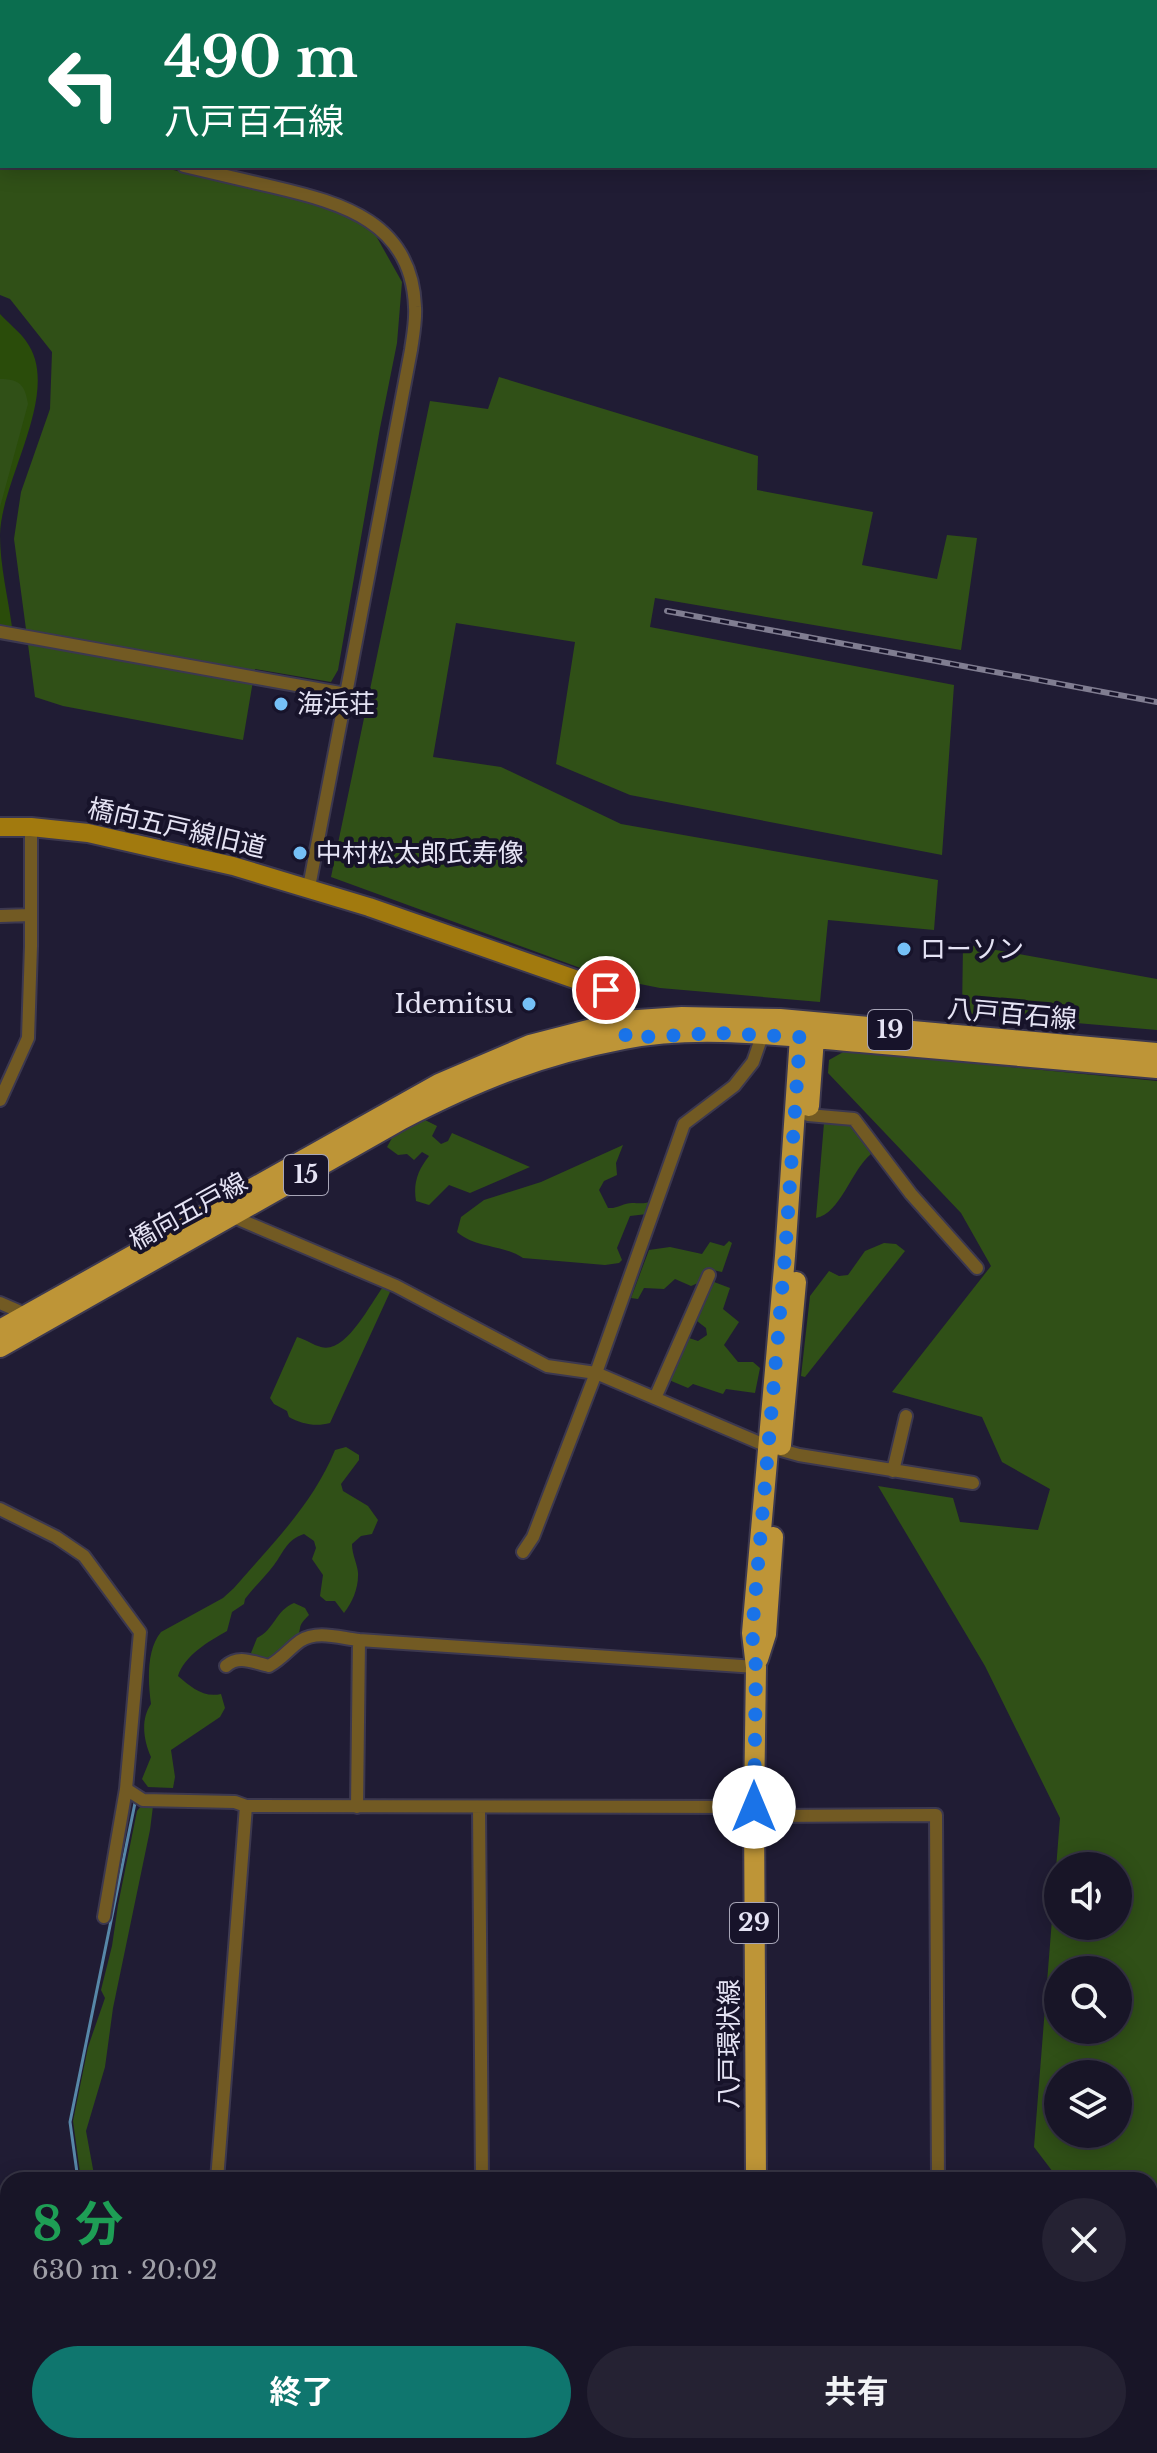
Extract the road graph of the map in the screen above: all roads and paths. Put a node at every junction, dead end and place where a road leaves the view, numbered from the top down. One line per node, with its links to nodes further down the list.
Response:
1 (192, 168): 3 (street)
2 (0, 632): 3 (street)
3 (346, 694): 6 (street)
4 (0, 827): 5 (street, 橋向五戸線旧道)
5 (31, 827): 6 (street, 橋向五戸線旧道); 7 (street)
6 (309, 887): 9 (street, 橋向五戸線旧道)
7 (31, 915): 8 (street); 14 (street)
8 (0, 916)
9 (625, 1030): 10 (main road, 八戸百石線 / 19); 11 (main road, 八戸百石線 / 19); 16 (main road, 橋向五戸線 / 15)
10 (807, 1032): 11 (main road, 八戸百石線 / 19); 12 (main road, 八戸百石線 / 19); 13 (main road, 八戸百石線 / 19); 15 (main road, 八戸環状線 / 29); 26 (main road, 八戸環状線 / 29)
11 (762, 1036): 23 (street)
12 (1157, 1053)
13 (1157, 1068)
14 (0, 1100)
15 (808, 1115): 17 (street); 26 (main road, 八戸環状線 / 29)
16 (225, 1213): 20 (main road, 橋向五戸線 / 15); 23 (street)
17 (977, 1268)
18 (709, 1275): 24 (street)
19 (0, 1303): 20 (street)
20 (35, 1319): 21 (main road, 橋向五戸線 / 15); 22 (main road, 橋向五戸線 / 15)
21 (0, 1330)
22 (0, 1347)
23 (596, 1373): 24 (street); 30 (street)
24 (655, 1398): 26 (street)
25 (906, 1416): 27 (street)
26 (774, 1448): 27 (street); 33 (main road, 八戸環状線 / 29)
27 (893, 1471): 28 (street)
28 (973, 1483)
29 (0, 1509): 34 (street)
30 (523, 1552)
31 (359, 1640): 32 (street); 33 (street); 36 (street)
32 (226, 1666)
33 (756, 1667): 38 (main road, 八戸環状線 / 29)
34 (126, 1789): 35 (street); 39 (street)
35 (246, 1806): 36 (street); 40 (street)
36 (357, 1807): 37 (street)
37 (479, 1808): 38 (street); 41 (street)
38 (754, 1811): 42 (main road, 八戸環状線 / 29); 43 (street)
39 (104, 1917)
40 (218, 2172)
41 (482, 2172)
42 (756, 2172)
43 (938, 2172)

